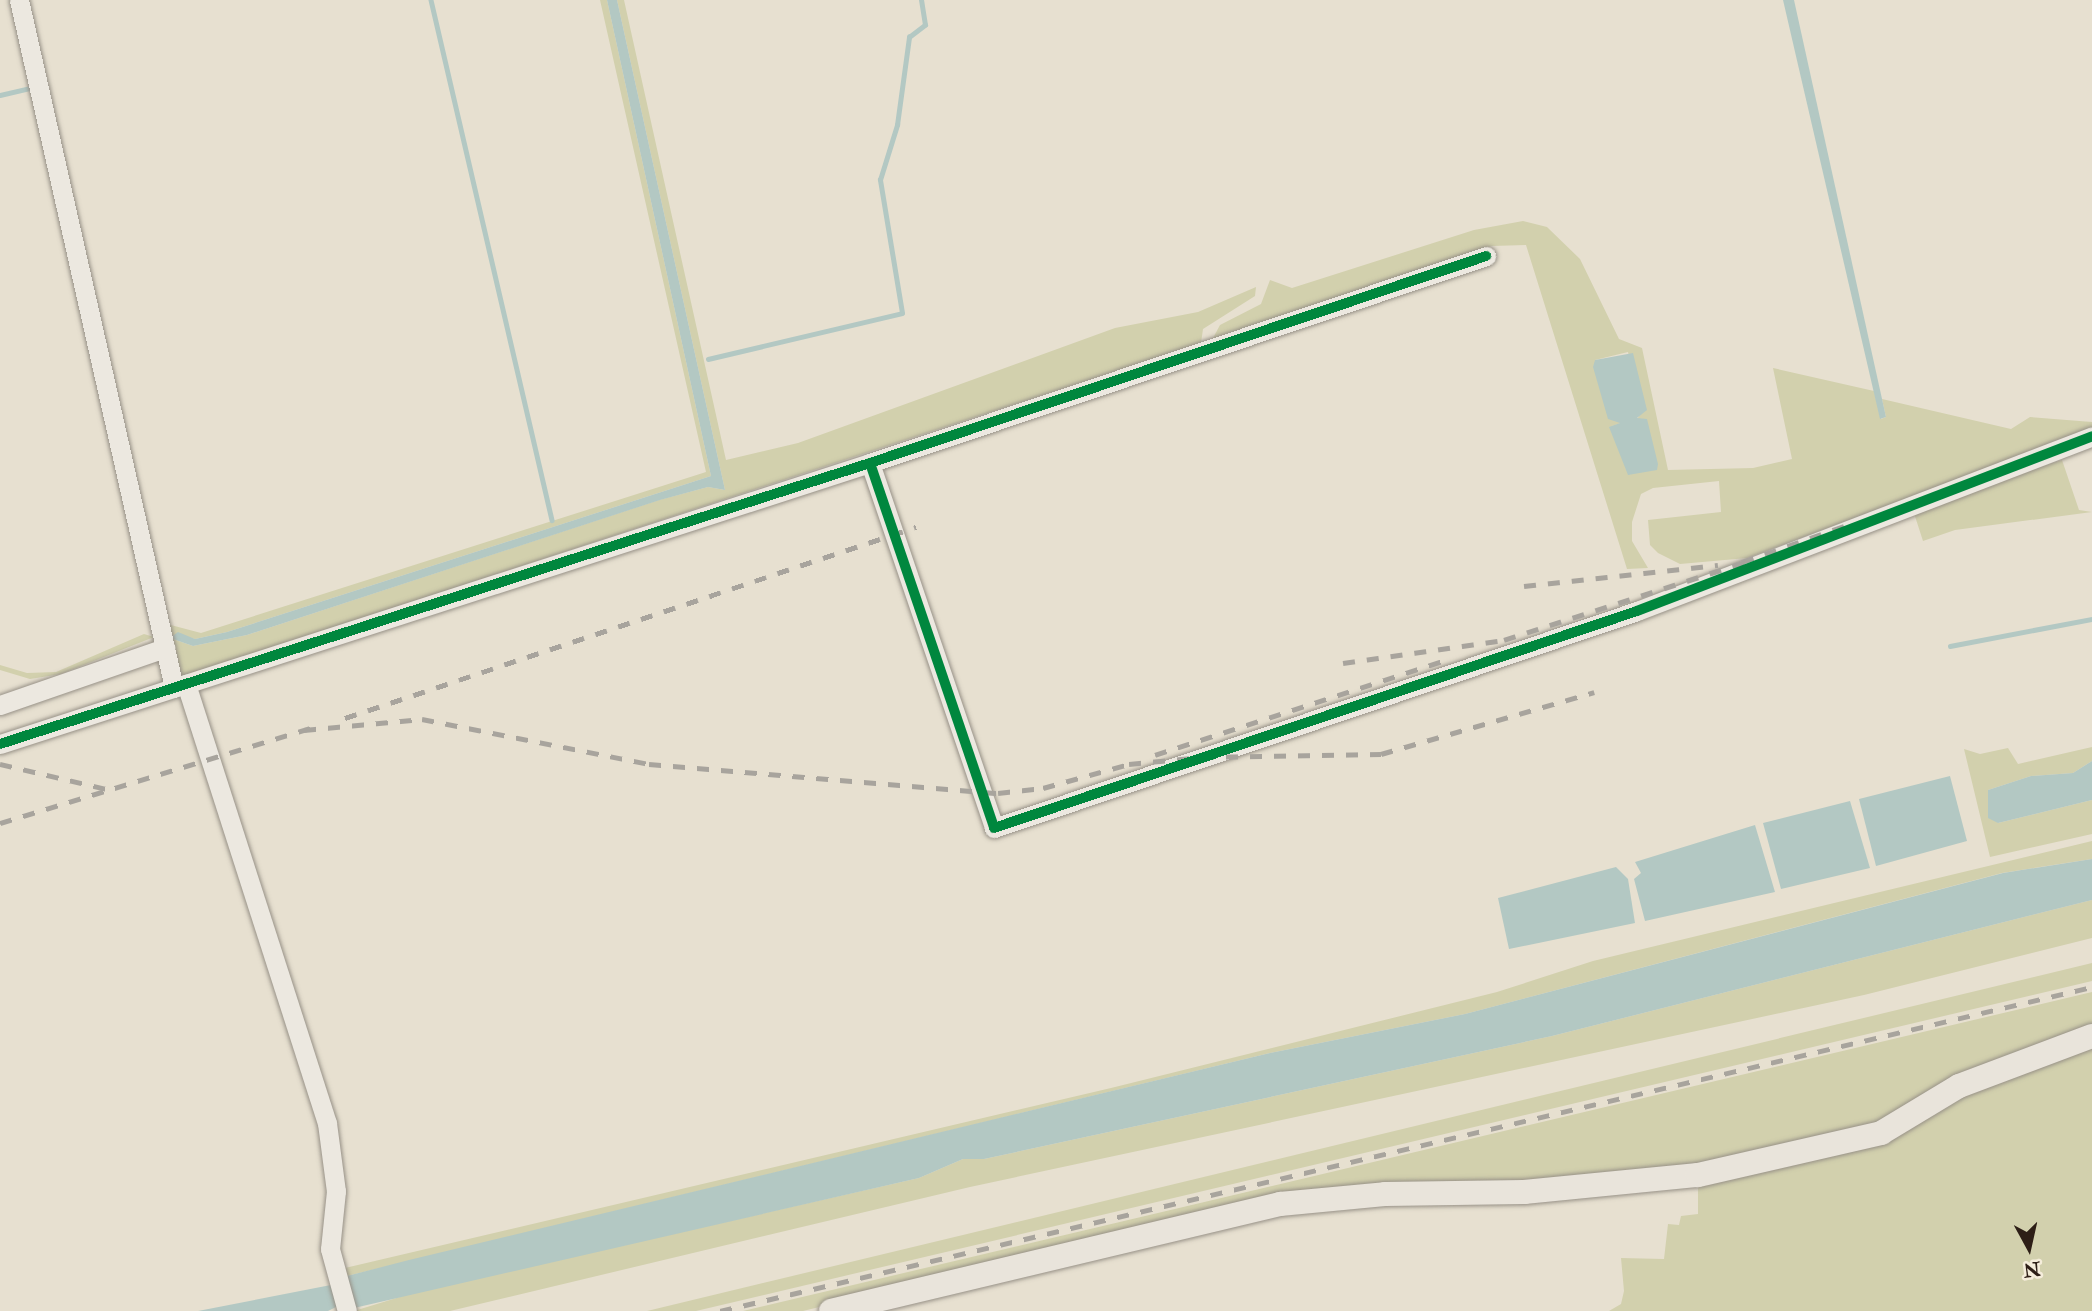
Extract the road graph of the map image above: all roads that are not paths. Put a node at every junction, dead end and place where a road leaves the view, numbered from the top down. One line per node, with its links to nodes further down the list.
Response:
1 (19, 0): 5 (street)
2 (1486, 256): 4 (street)
3 (2092, 436): 4 (street)
4 (870, 463): 6 (street)
5 (165, 648): 6 (street); 7 (street)
6 (180, 686): 8 (street); 11 (street)
7 (0, 705)
8 (0, 744)
9 (2092, 1036): 10 (main road)
10 (838, 1310)
11 (347, 1311)

